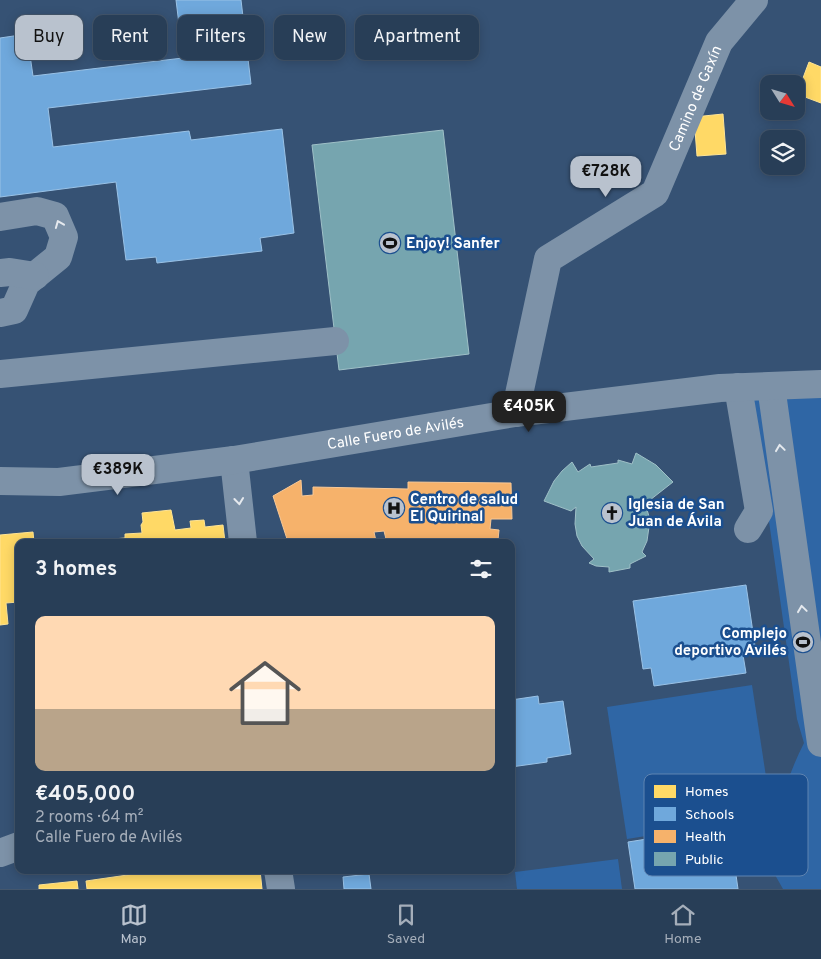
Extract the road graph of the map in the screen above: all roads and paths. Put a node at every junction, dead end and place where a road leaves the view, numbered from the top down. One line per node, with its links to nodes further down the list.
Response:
1 (754, 0): 11 (street, Camino de Gaxín)
2 (0, 216): 4 (street, one-way to 2)
3 (0, 273): 4 (street)
4 (35, 276): 5 (street)
5 (0, 312)
6 (335, 341): 7 (street)
7 (0, 374)
8 (821, 384): 9 (street, Calle Fuero de Avilés)
9 (771, 386): 10 (street, Calle Fuero de Avilés); 16 (street, one-way to 9)
10 (738, 387): 11 (street, Calle Fuero de Avilés); 14 (street)
11 (515, 413): 12 (street, Calle Fuero de Avilés)
12 (234, 460): 13 (street, Calle Fuero de Avilés); 15 (street, one-way to 15)
13 (0, 481)
14 (748, 529)
15 (243, 539)
16 (821, 744)
17 (15, 847): 18 (street)
18 (0, 853)
19 (278, 874): 20 (street)
20 (280, 889)

